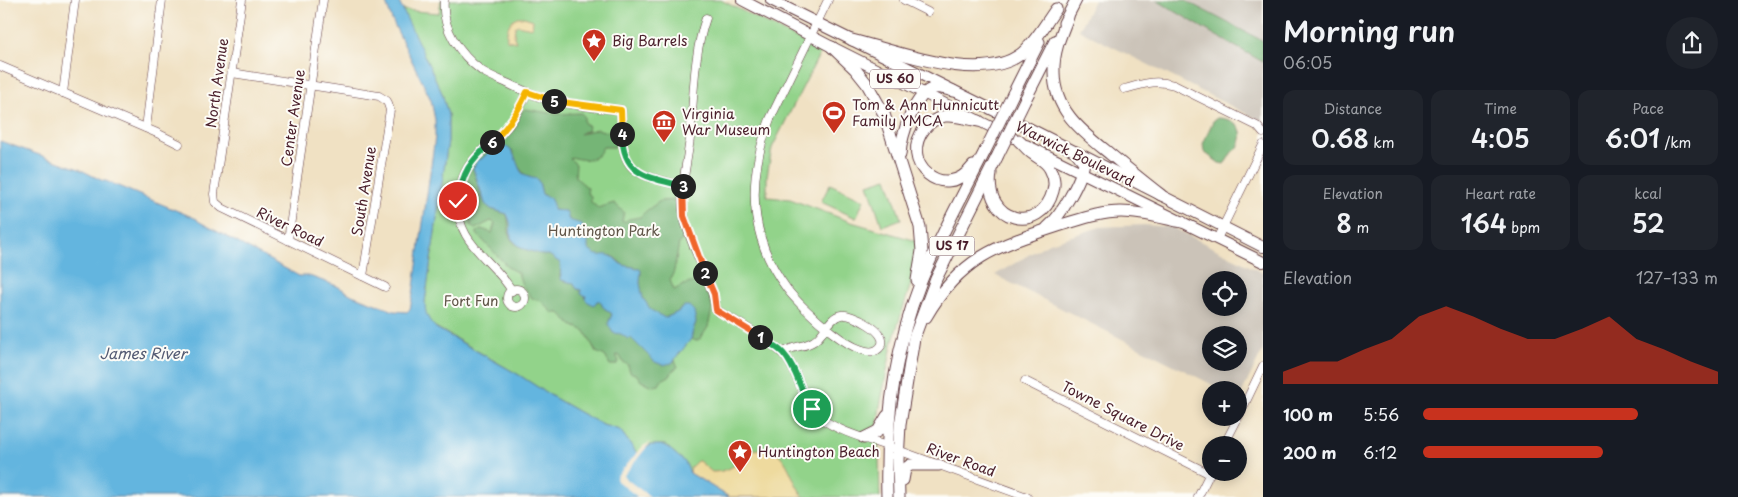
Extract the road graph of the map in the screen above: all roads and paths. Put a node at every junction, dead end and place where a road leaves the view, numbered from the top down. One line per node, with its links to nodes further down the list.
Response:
1 (75, 0): 26 (street)
2 (162, 0): 29 (street)
3 (242, 0): 21 (street, North Avenue)
4 (323, 0): 22 (street, Center Avenue)
5 (444, 0): 25 (street)
6 (742, 0): 17 (main road, Warwick Boulevard / US 60)
7 (771, 0): 14 (main road, Warwick Boulevard / US 60)
8 (828, 0): 14 (street)
9 (904, 0): 12 (street)
10 (1076, 0): 16 (highway)
11 (1058, 4): 15 (highway)
12 (928, 12)
13 (706, 18): 40 (street)
14 (817, 23): 17 (street); 18 (main road, Warwick Boulevard / US 60)
15 (1044, 27): 18 (highway); 34 (highway, US 17, bridge)
16 (1060, 34): 36 (highway, US 17, bridge); 41 (highway)
17 (811, 36): 19 (main road, Warwick Boulevard / US 60); 53 (street)
18 (852, 40): 24 (main road, Warwick Boulevard / US 60)
19 (832, 47): 27 (main road, Warwick Boulevard / US 60); 37 (highway)
20 (0, 66): 26 (street)
21 (232, 73): 22 (street); 38 (street, North Avenue)
22 (311, 85): 46 (street, Center Avenue); 49 (street, South Avenue)
23 (1124, 89): 30 (street)
24 (953, 91): 27 (highway); 35 (main road, Warwick Boulevard / US 60)
25 (527, 92): 40 (street); 51 (street)
26 (63, 93): 29 (street)
27 (924, 94): 28 (main road, Warwick Boulevard / US 60); 37 (highway)
28 (979, 121): 31 (main road, Warwick Boulevard / US 60); 34 (highway)
29 (146, 128): 32 (street)
30 (1263, 133)
31 (1019, 141): 36 (highway); 39 (main road, Warwick Boulevard / US 60)
32 (179, 144)
33 (1263, 145): 43 (street)
34 (985, 151): 52 (highway, US 17)
35 (1076, 152): 39 (highway); 41 (main road, Warwick Boulevard / US 60)
36 (994, 161): 54 (highway, US 17)
37 (900, 162): 52 (highway)
38 (217, 170): 46 (street, River Road)
39 (1081, 172): 42 (main road, Warwick Boulevard / US 60); 44 (highway)
40 (683, 186): 55 (street)
41 (1161, 195): 43 (main road, Warwick Boulevard / US 60)
42 (1182, 222): 44 (highway); 45 (main road, Warwick Boulevard / US 60)
43 (1223, 226): 45 (street); 47 (main road, Warwick Boulevard / US 60)
44 (1044, 231): 54 (highway)
45 (1217, 239): 48 (main road, Warwick Boulevard / US 60)
46 (288, 240): 49 (street, River Road)
47 (1263, 246)
48 (1263, 262)
49 (363, 276): 50 (street, River Road)
50 (385, 287)
51 (512, 291)
52 (913, 306): 59 (highway, US 17)
53 (826, 329): 53 (street); 55 (street)
54 (914, 338): 62 (highway, US 17)
55 (783, 353): 60 (street, River Road)
56 (1263, 366): 58 (street)
57 (1025, 381): 64 (street, Towne Square Drive)
58 (1247, 399)
59 (888, 415): 60 (highway); 61 (highway, US 17)
60 (864, 438): 61 (street, River Road)
61 (887, 446): 62 (street, River Road); 66 (highway, US 17)
62 (898, 450): 63 (street, River Road); 67 (highway, US 17)
63 (939, 465): 67 (highway); 68 (street, River Road)
64 (1202, 469)
65 (1206, 481): 69 (street)
66 (887, 497)
67 (900, 497)
68 (1027, 497)
69 (1198, 497)

